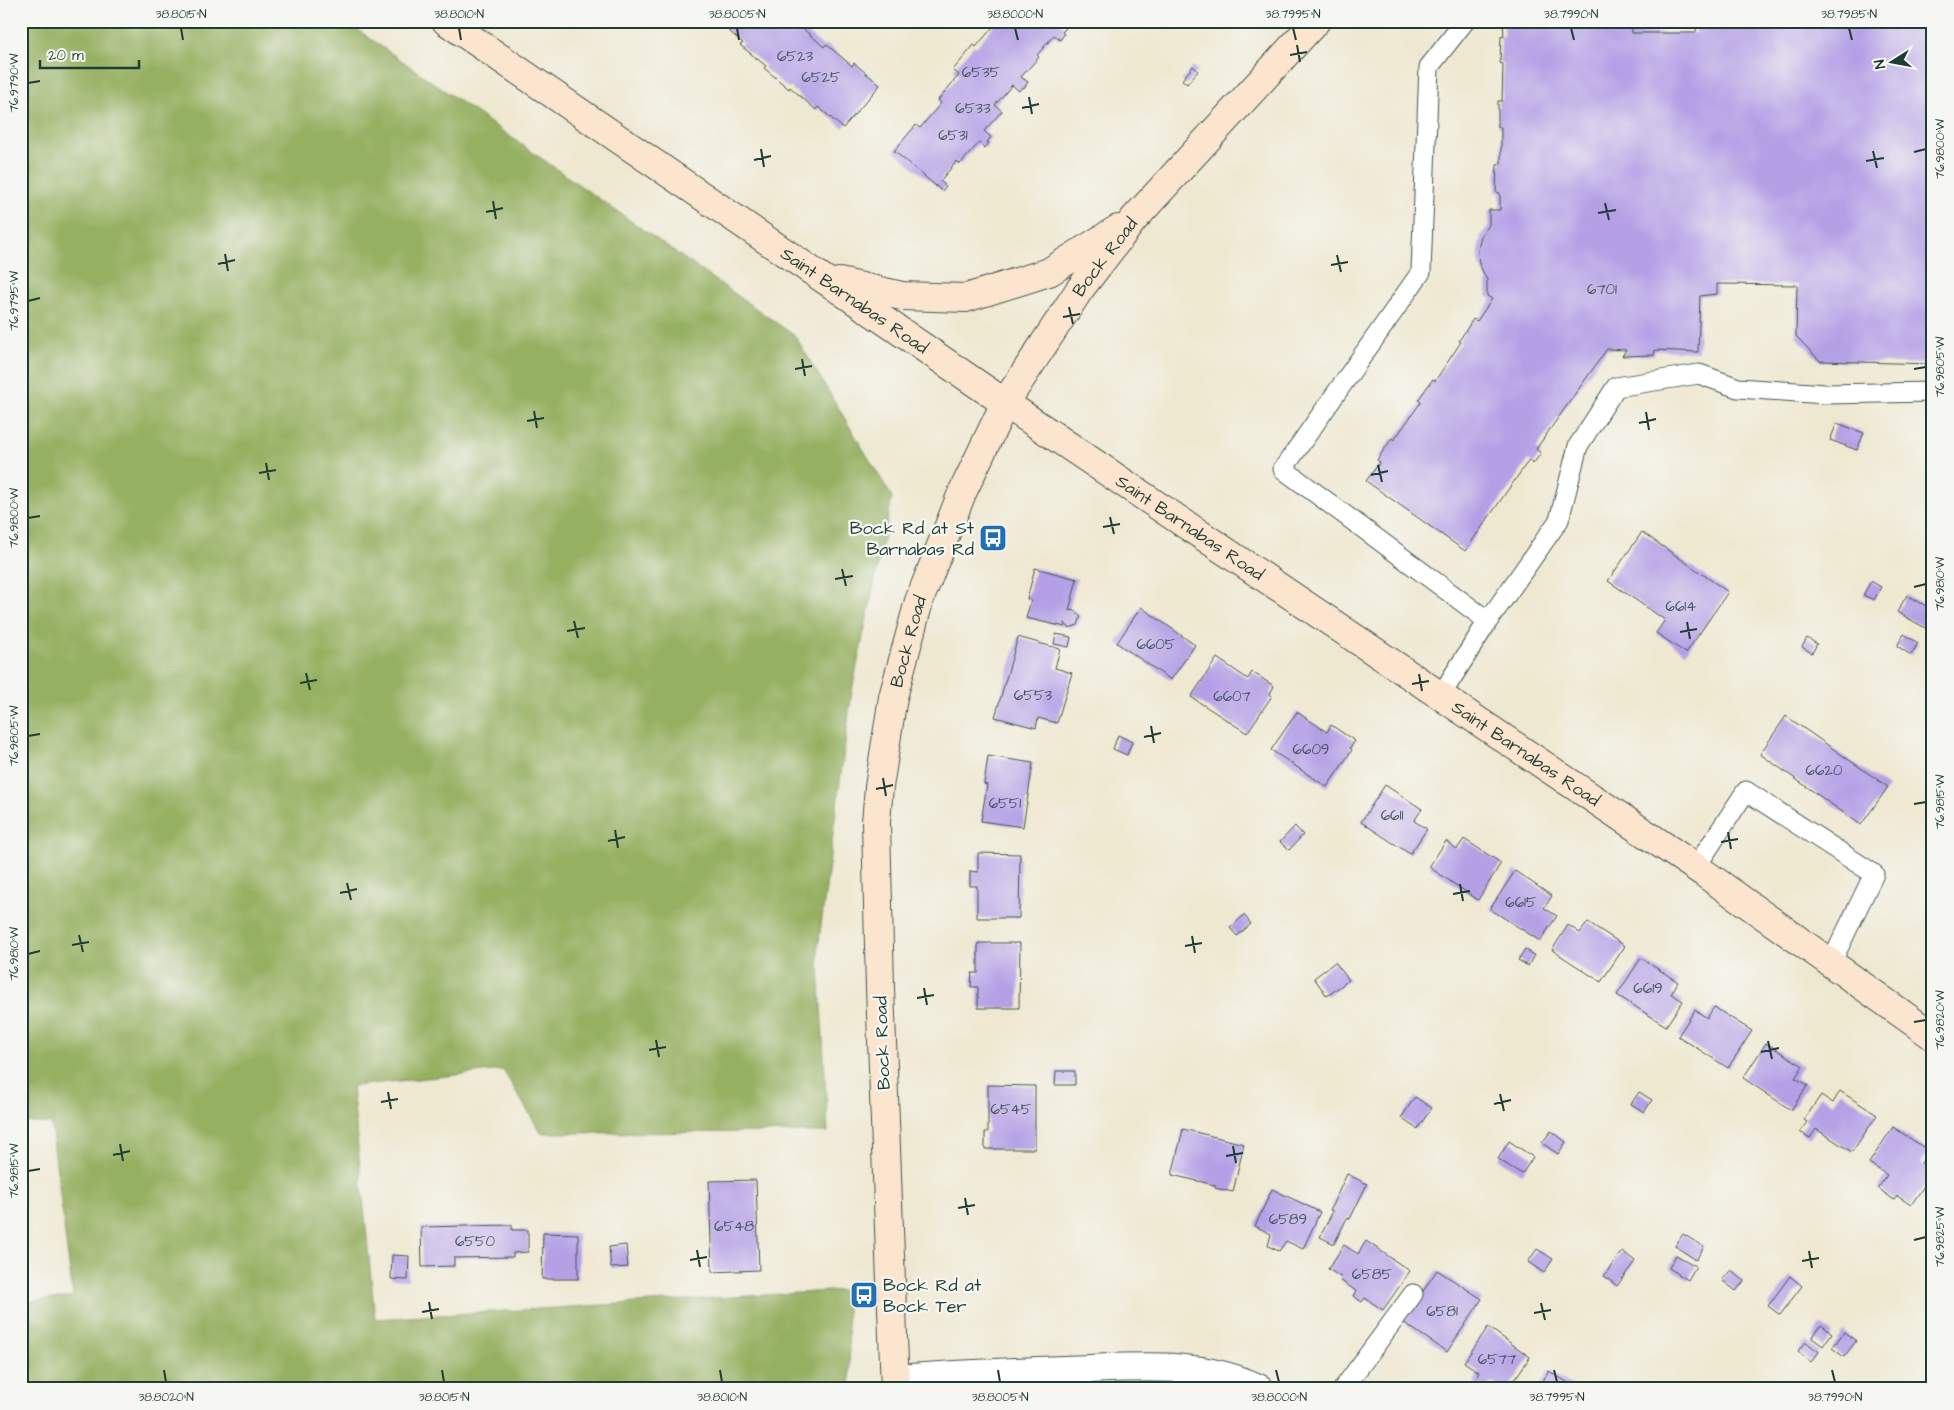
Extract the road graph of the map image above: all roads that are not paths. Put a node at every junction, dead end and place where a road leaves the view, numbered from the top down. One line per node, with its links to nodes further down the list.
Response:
1 (446, 21): 5 (main road, Saint Barnabas Road)
2 (1316, 21): 4 (main road, Bock Road)
3 (1465, 21): 8 (lane)
4 (1134, 219): 5 (main road); 7 (main road, Bock Road)
5 (823, 278): 7 (main road, Saint Barnabas Road)
6 (1933, 392): 8 (lane)
7 (1005, 403): 9 (main road, Saint Barnabas Road); 14 (main road, Bock Road)
8 (1488, 622): 9 (lane)
9 (1441, 695): 10 (main road, Saint Barnabas Road)
10 (1696, 867): 11 (main road, Saint Barnabas Road); 11 (lane)
11 (1831, 963): 12 (main road, Saint Barnabas Road)
12 (1933, 1036)
13 (1413, 1294): 16 (lane)
14 (895, 1384): 15 (street)
15 (1260, 1389)
16 (1344, 1389)

